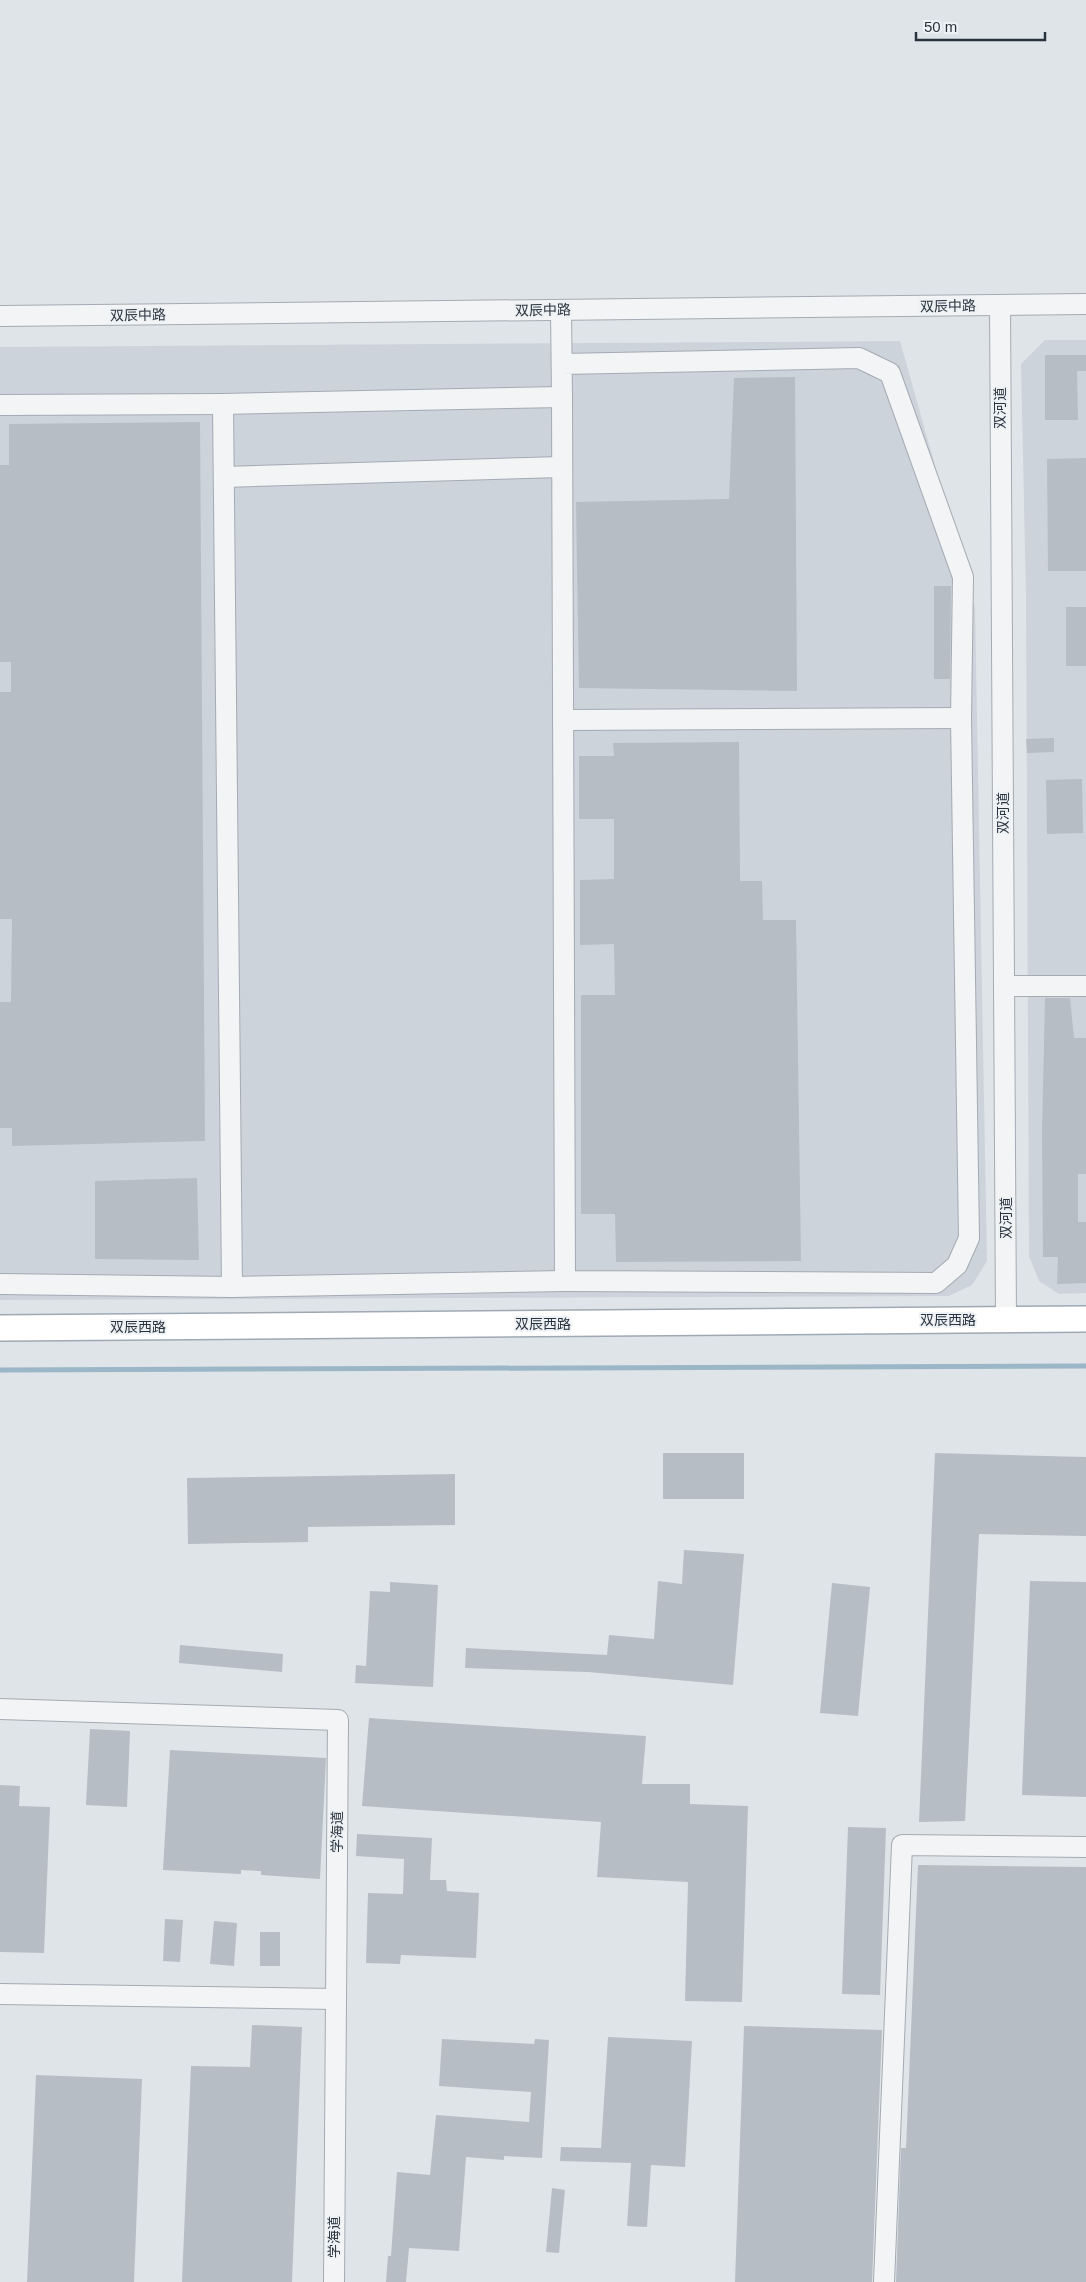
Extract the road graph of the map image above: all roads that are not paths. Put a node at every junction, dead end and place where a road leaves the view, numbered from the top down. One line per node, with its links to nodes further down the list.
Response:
1 (1086, 304): 2 (street, 双辰中路)
2 (1000, 305): 3 (street, 双辰中路); 13 (street, 双河道)
3 (561, 310): 4 (street, 双辰中路); 5 (street)
4 (0, 316)
5 (562, 364): 6 (street); 11 (street)
6 (562, 396): 7 (street); 9 (street)
7 (223, 404): 8 (street); 10 (street)
8 (0, 405)
9 (562, 468): 10 (street); 12 (street)
10 (224, 477): 17 (street)
11 (961, 718): 12 (street); 15 (street)
12 (563, 720): 15 (street)
13 (1004, 986): 14 (street); 19 (street, 双河道)
14 (1086, 986)
15 (565, 1281): 17 (street)
16 (0, 1284): 17 (street)
17 (232, 1287)
18 (1086, 1319): 19 (main road, 双辰西路)
19 (1006, 1320): 20 (main road, 双辰西路)
20 (0, 1328)
21 (0, 1709): 24 (street, 学海道)
22 (1086, 1847): 26 (street)
23 (0, 1994): 24 (street)
24 (336, 1999): 25 (street, 学海道)
25 (334, 2282)
26 (884, 2282)

